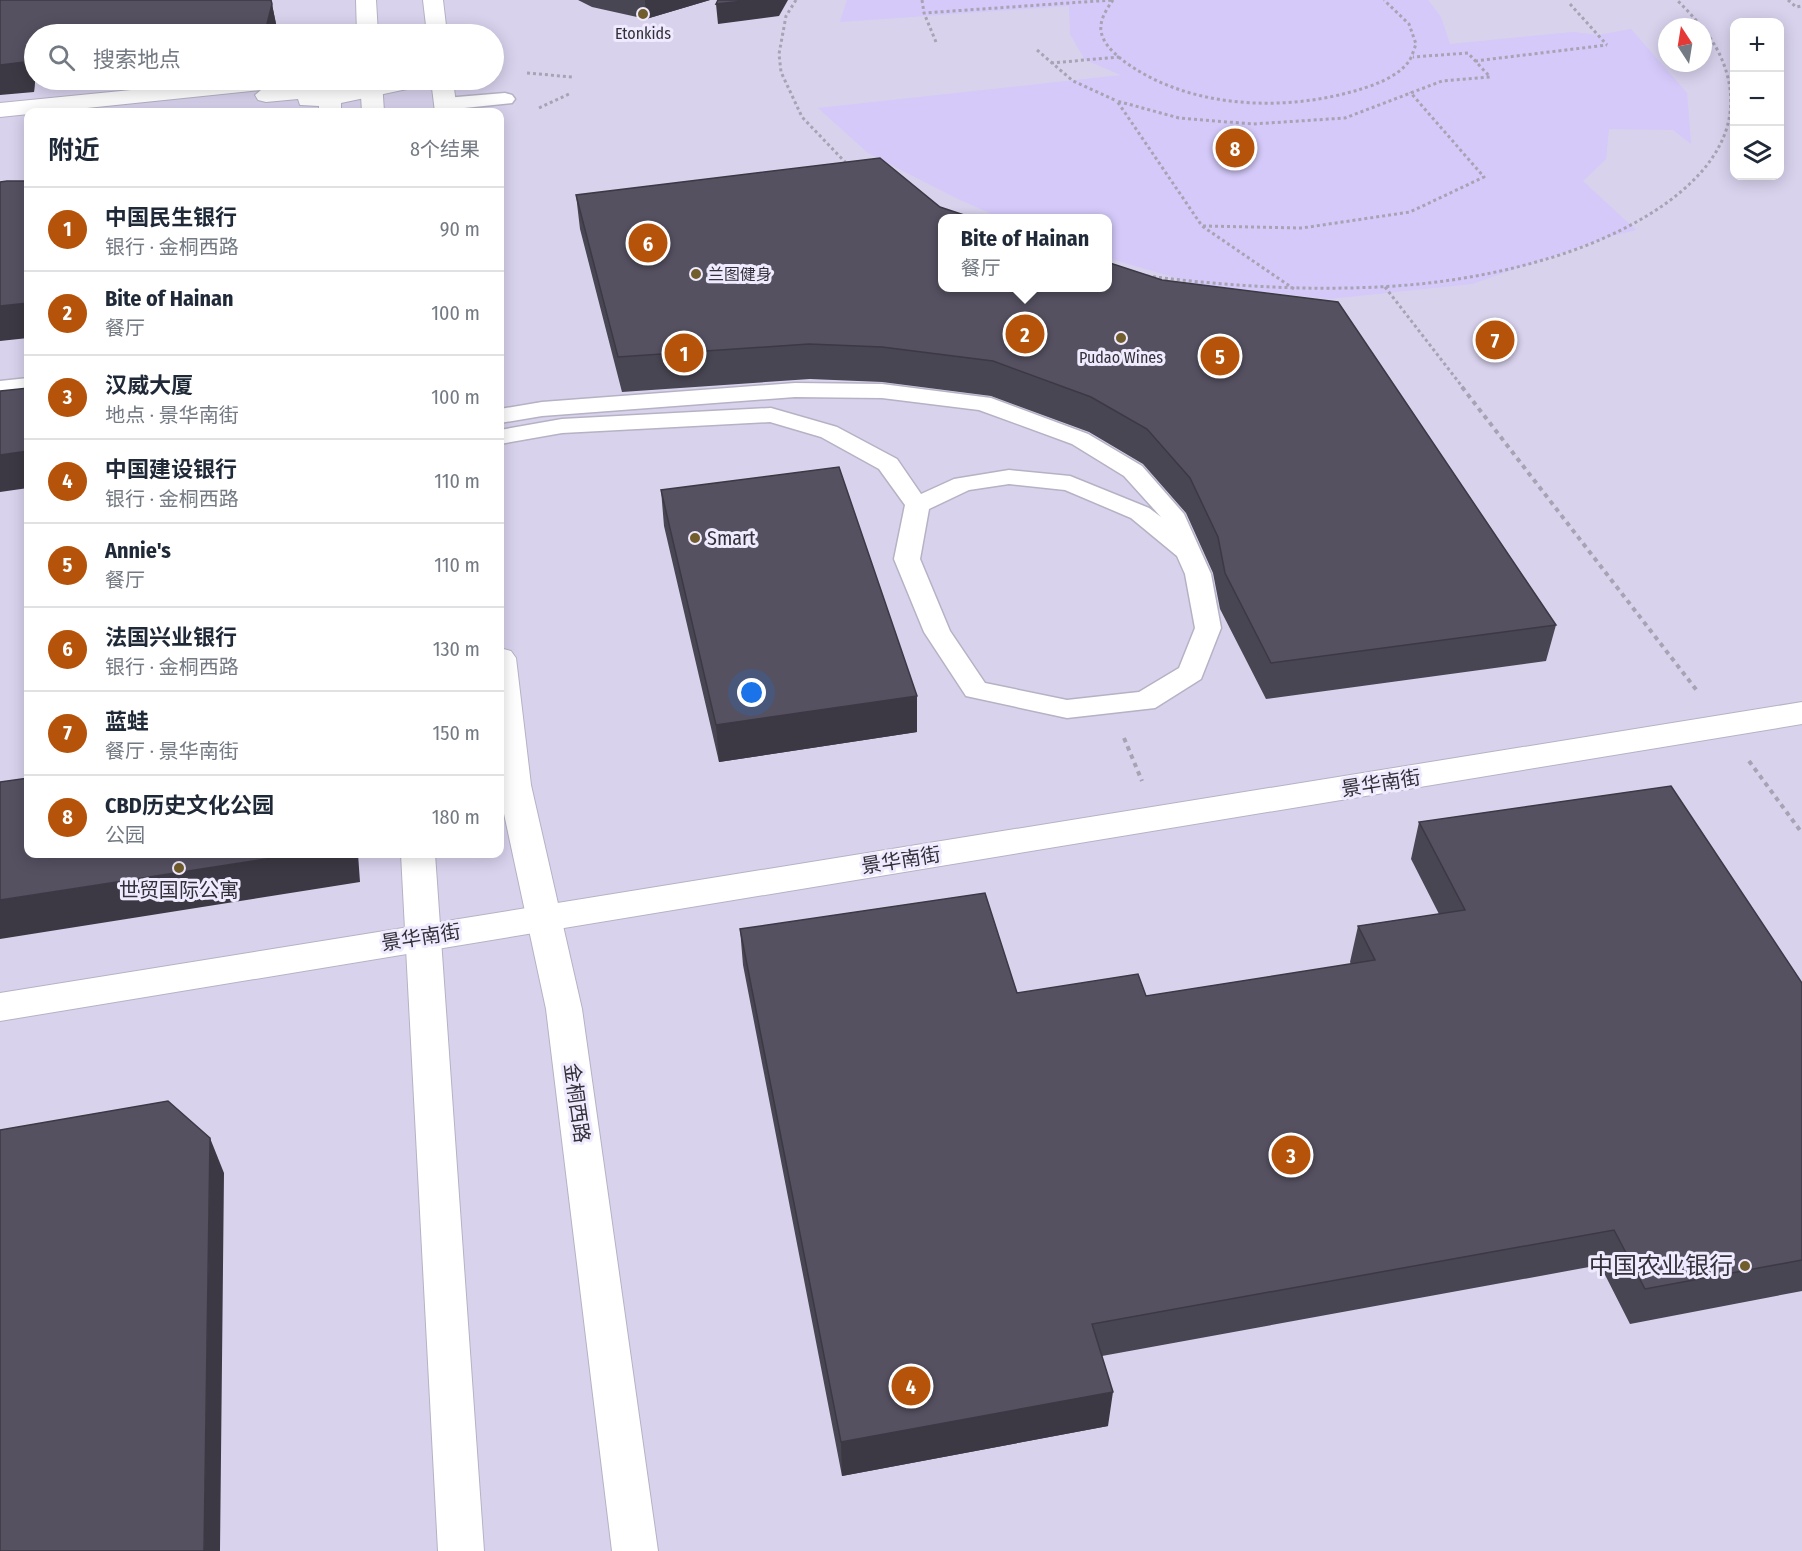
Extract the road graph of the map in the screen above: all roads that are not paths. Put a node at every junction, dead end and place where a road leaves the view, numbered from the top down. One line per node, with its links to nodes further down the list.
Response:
1 (366, 0): 3 (street)
2 (434, 0): 4 (street)
3 (367, 24)
4 (436, 24)
5 (194, 90): 16 (street)
6 (318, 90): 13 (street)
7 (329, 90): 12 (street)
8 (361, 90): 12 (street)
9 (371, 90): 15 (street)
10 (503, 91): 11 (lane)
11 (444, 96)
12 (329, 106): 14 (street)
13 (125, 108)
14 (285, 108)
15 (373, 108)
16 (0, 110)
17 (24, 118): 18 (street)
18 (0, 120)
19 (24, 385): 20 (lane)
20 (0, 388)
21 (504, 415): 24 (lane)
22 (504, 436): 23 (lane)
23 (917, 505): 24 (lane); 24 (lane)
24 (1188, 551)
25 (504, 694): 28 (street, 金桐西路)
26 (1802, 713): 28 (street, 景华南街)
27 (418, 858): 29 (street)
28 (544, 917): 29 (street, 景华南街); 32 (street, 金桐西路)
29 (423, 937): 30 (street, 景华南街); 31 (street)
30 (0, 1007)
31 (461, 1551)
32 (635, 1551)

